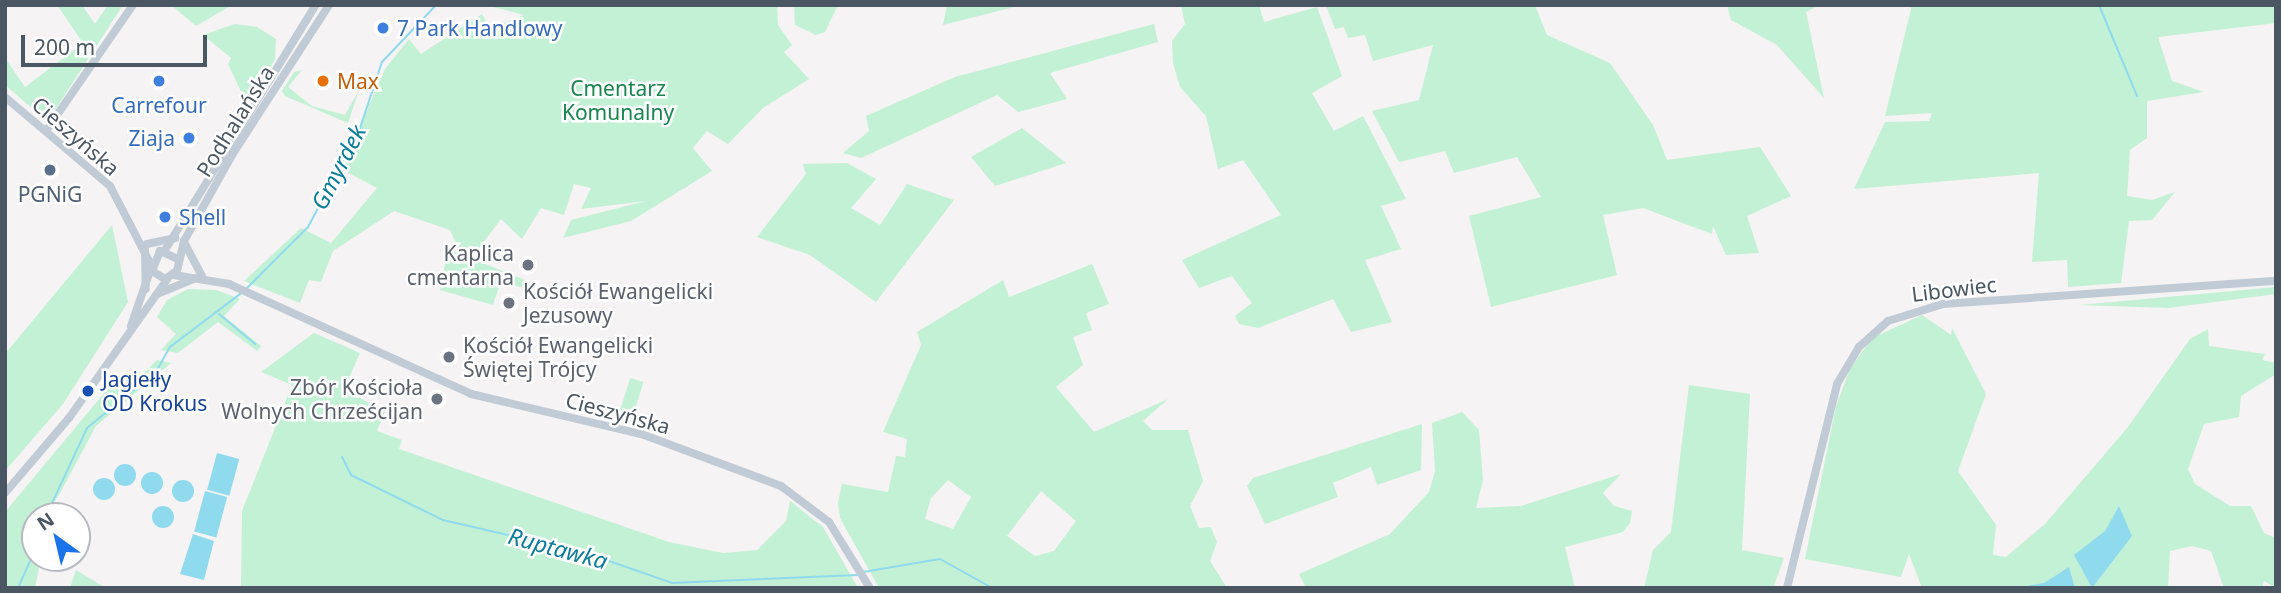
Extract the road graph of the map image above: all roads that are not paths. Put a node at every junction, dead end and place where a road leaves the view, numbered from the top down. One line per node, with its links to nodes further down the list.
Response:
1 (132, 5): 5 (street)
2 (316, 5): 6 (street, Podhalańska)
3 (329, 5): 6 (street, Podhalańska)
4 (5, 97): 5 (street, Cieszyńska)
5 (46, 131): 7 (street, Cieszyńska)
6 (181, 239): 7 (street); 8 (street, Podhalańska); 9 (street, Podhalańska); 11 (street)
7 (144, 245): 8 (street); 10 (street, Cieszyńska); 14 (street)
8 (163, 250): 9 (street, Cieszyńska); 10 (street, Podhalańska)
9 (179, 260): 11 (street, Cieszyńska); 12 (street, Podhalańska)
10 (151, 266): 12 (street); 14 (street)
11 (202, 276): 12 (street, Cieszyńska); 14 (street); 16 (street, Cieszyńska)
12 (171, 277): 14 (street, Podhalańska)
13 (2276, 281): 17 (street, Libowiec)
14 (150, 292): 15 (street)
15 (5, 493)
16 (870, 588)
17 (1787, 588)

